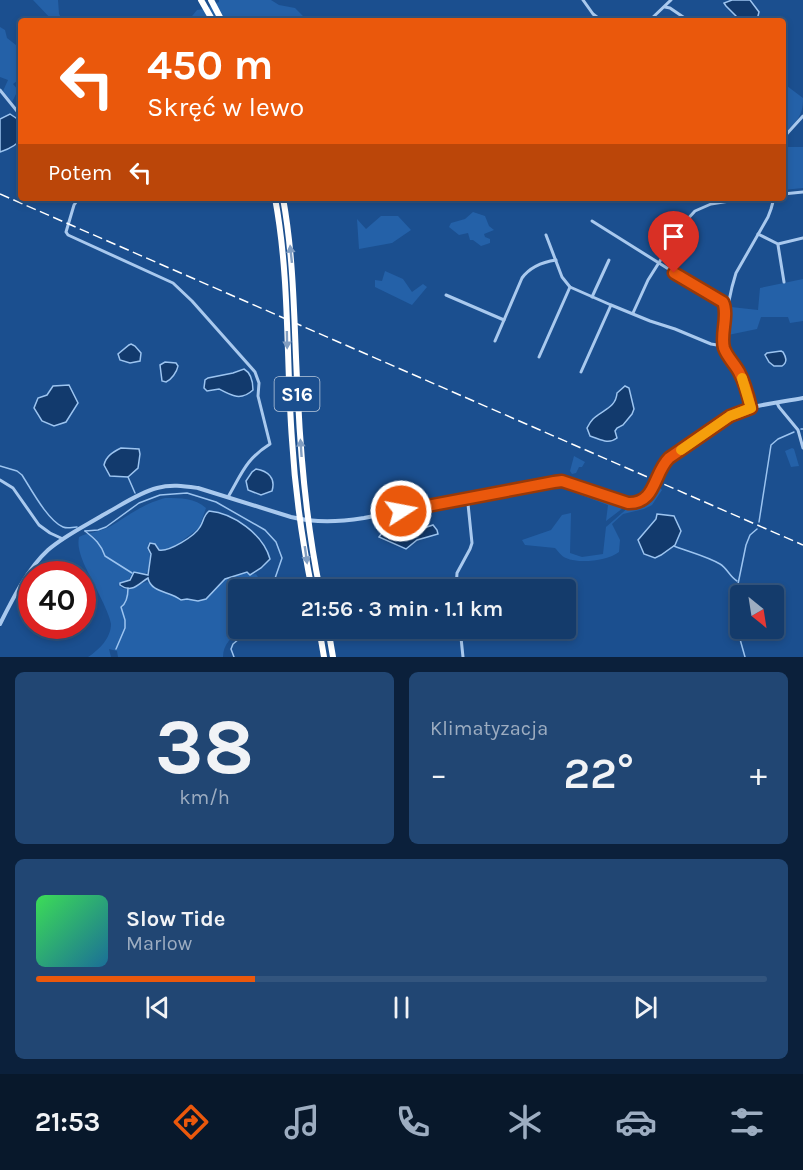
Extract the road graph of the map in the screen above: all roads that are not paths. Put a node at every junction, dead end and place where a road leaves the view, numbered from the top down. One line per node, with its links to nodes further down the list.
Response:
1 (201, 0): 6 (highway)
2 (211, 0): 7 (highway)
3 (583, 0): 8 (street)
4 (671, 0): 5 (street)
5 (664, 7): 9 (street); 10 (street)
6 (211, 18)
7 (220, 18)
8 (598, 18)
9 (652, 18)
10 (685, 18)
11 (0, 90): 12 (street)
12 (18, 112)
13 (803, 116): 14 (street)
14 (786, 135)
15 (803, 192): 16 (street)
16 (786, 194)
17 (77, 201): 47 (street)
18 (275, 201): 50 (highway, S16, one-way to 50)
19 (283, 201): 51 (highway, S16, one-way to 19)
20 (730, 201): 29 (street)
21 (773, 201): 23 (street)
22 (592, 222): 29 (street)
23 (758, 234): 26 (street); 35 (street)
24 (546, 235): 27 (street)
25 (803, 238): 26 (street)
26 (778, 244): 30 (street)
27 (556, 260): 31 (street); 37 (street)
28 (609, 260): 33 (street)
29 (659, 263): 35 (street); 36 (street)
30 (784, 282)
31 (570, 287): 33 (street); 40 (street)
32 (446, 295): 37 (street)
33 (592, 297): 34 (street)
34 (611, 305): 36 (street); 41 (street)
35 (726, 309): 39 (street)
36 (633, 314): 39 (street)
37 (504, 320): 38 (street)
38 (495, 341)
39 (723, 346): 44 (street)
40 (539, 357)
41 (581, 372)
42 (803, 398): 43 (street)
43 (777, 403): 44 (street); 45 (street)
44 (751, 408): 48 (street)
45 (803, 448)
46 (0, 480): 49 (street)
47 (228, 497): 48 (street); 49 (street)
48 (471, 498): 52 (street)
49 (63, 538): 53 (street)
50 (310, 579)
51 (318, 579)
52 (457, 579)
53 (0, 624)
54 (321, 639): 57 (highway)
55 (330, 639): 58 (highway)
56 (461, 639): 59 (street)
57 (324, 657)
58 (333, 657)
59 (463, 657)

